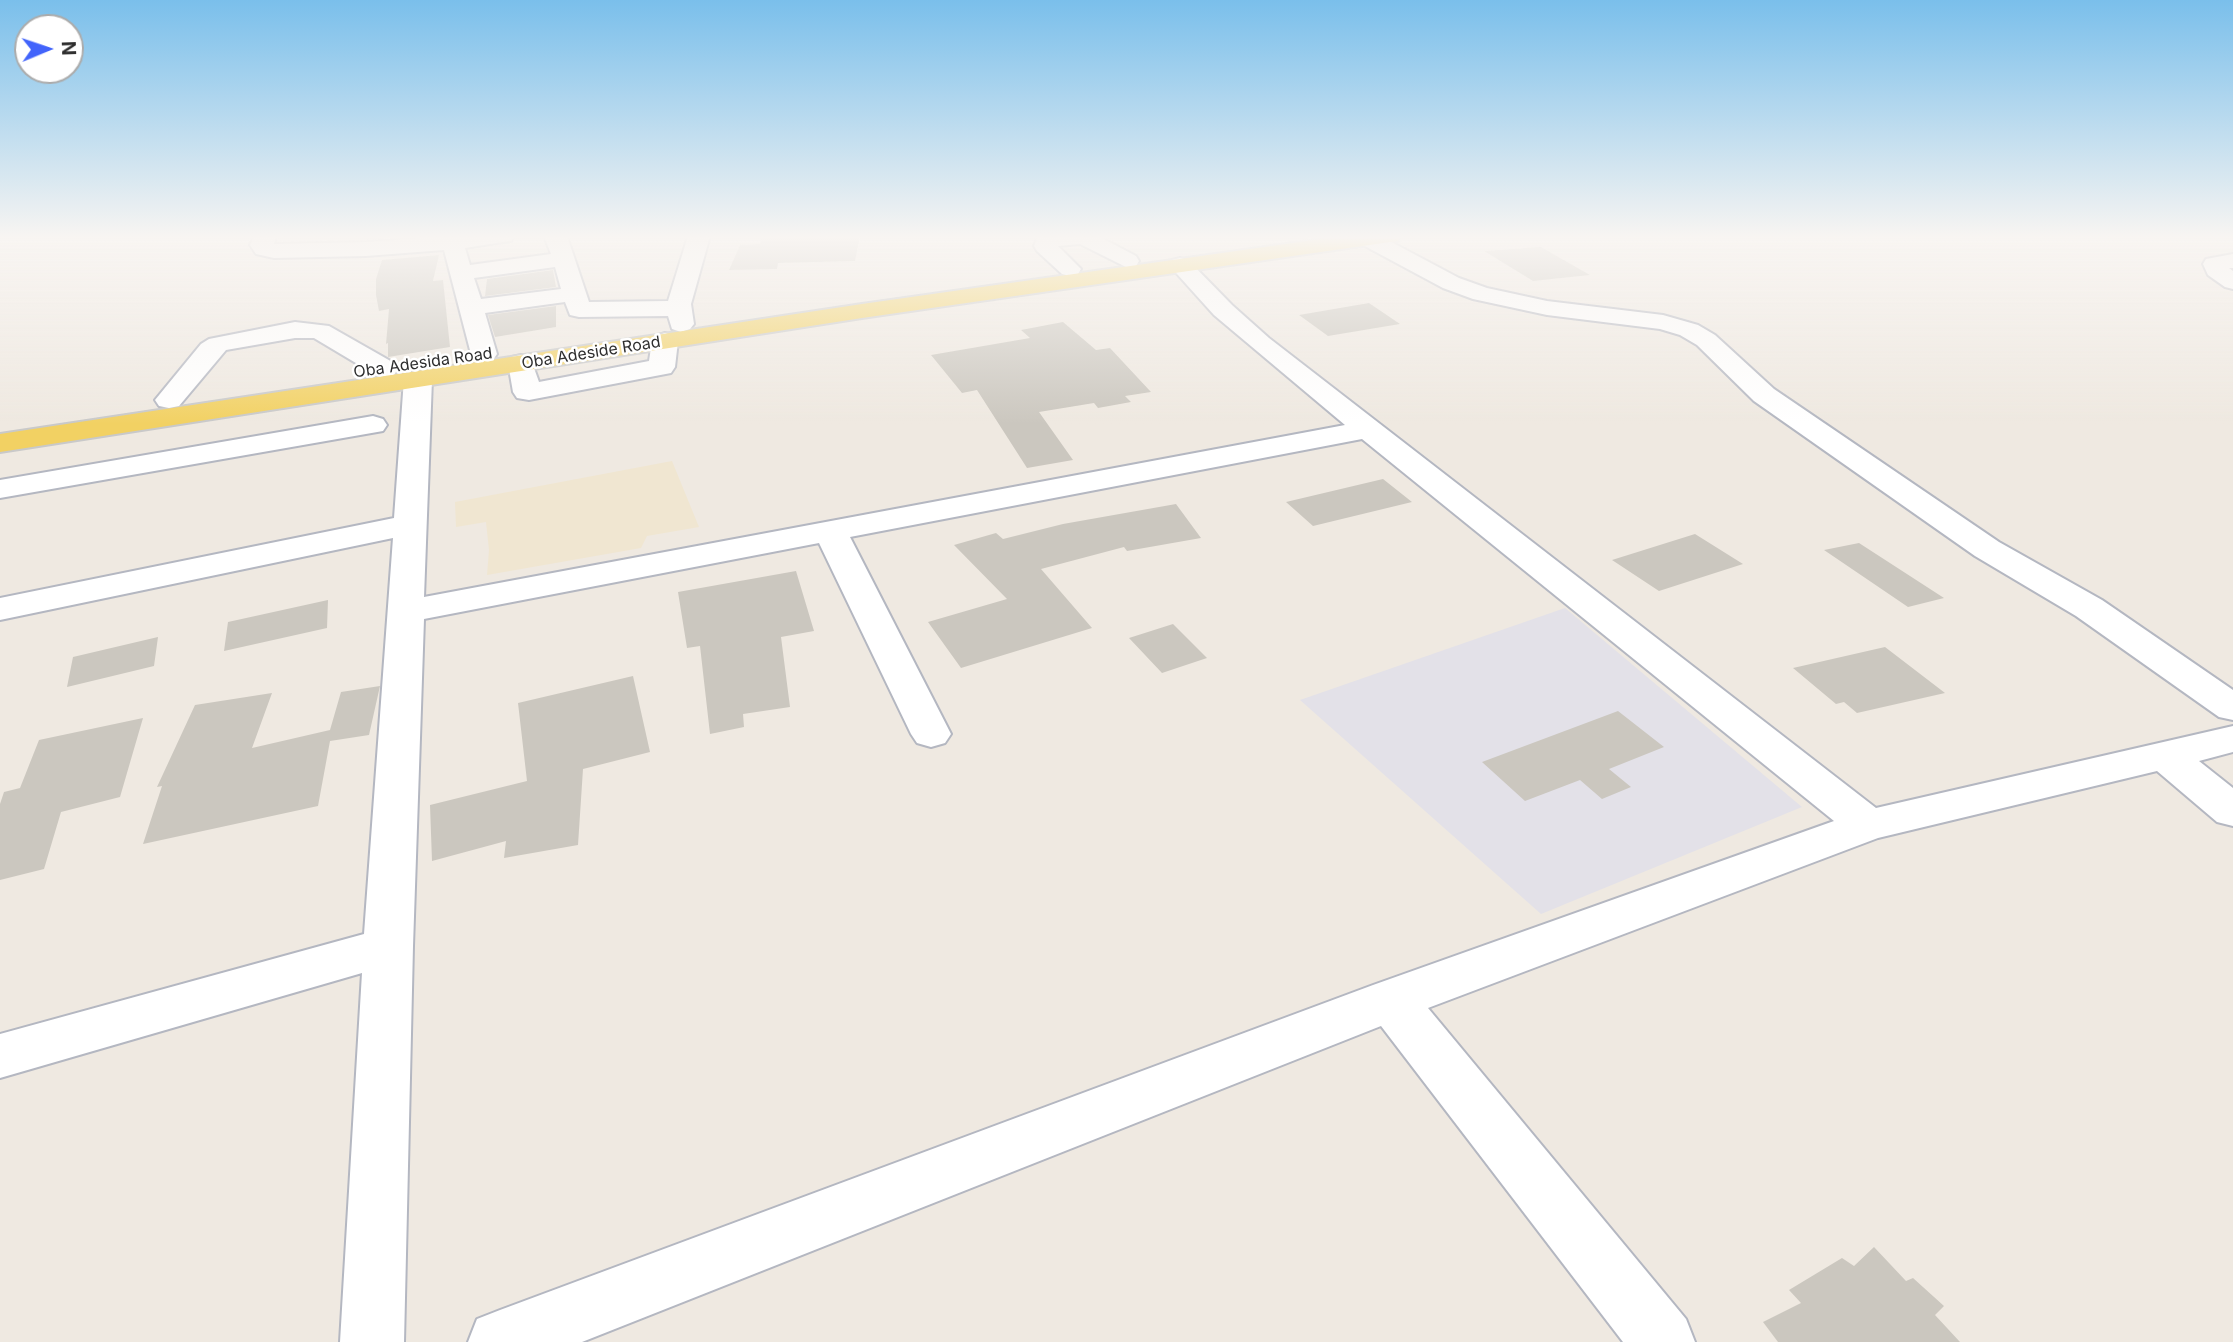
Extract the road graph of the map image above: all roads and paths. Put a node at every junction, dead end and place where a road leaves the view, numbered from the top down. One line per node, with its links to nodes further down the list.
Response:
1 (469, 299): 9 (street)
2 (538, 299): 9 (street)
3 (576, 299): 10 (street)
4 (682, 299): 10 (street)
5 (861, 299): 10 (main road, Oba Adesida Road)
6 (897, 299): 10 (main road, Oba Adeside Road)
7 (1212, 299): 17 (street)
8 (1506, 299): 24 (street)
9 (471, 307): 11 (street)
10 (675, 325): 11 (main road, Oba Adesida Road); 12 (street)
11 (484, 354): 13 (main road, Oba Adesida Road)
12 (521, 363): 13 (main road, Oba Adeside Road)
13 (401, 374): 14 (main road, Oba Adesida Road); 14 (street); 18 (main road, Oba Adeside Road); 20 (street)
14 (169, 400): 16 (main road, Oba Adesida Road)
15 (373, 425): 19 (street)
16 (0, 426)
17 (1368, 429): 21 (street); 29 (street)
18 (0, 443)
19 (0, 489)
20 (410, 525): 22 (street); 23 (street)
21 (830, 531): 22 (street); 25 (street)
22 (407, 611): 30 (street)
23 (4, 616)
24 (2233, 708)
25 (931, 734)
26 (2233, 739): 27 (street)
27 (2166, 756): 28 (street); 29 (street)
28 (2233, 811)
29 (1868, 825): 31 (street)
30 (387, 946): 32 (street); 33 (street)
31 (1391, 1000): 34 (street); 35 (street)
32 (0, 1056)
33 (372, 1342)
34 (500, 1342)
35 (1663, 1342)

